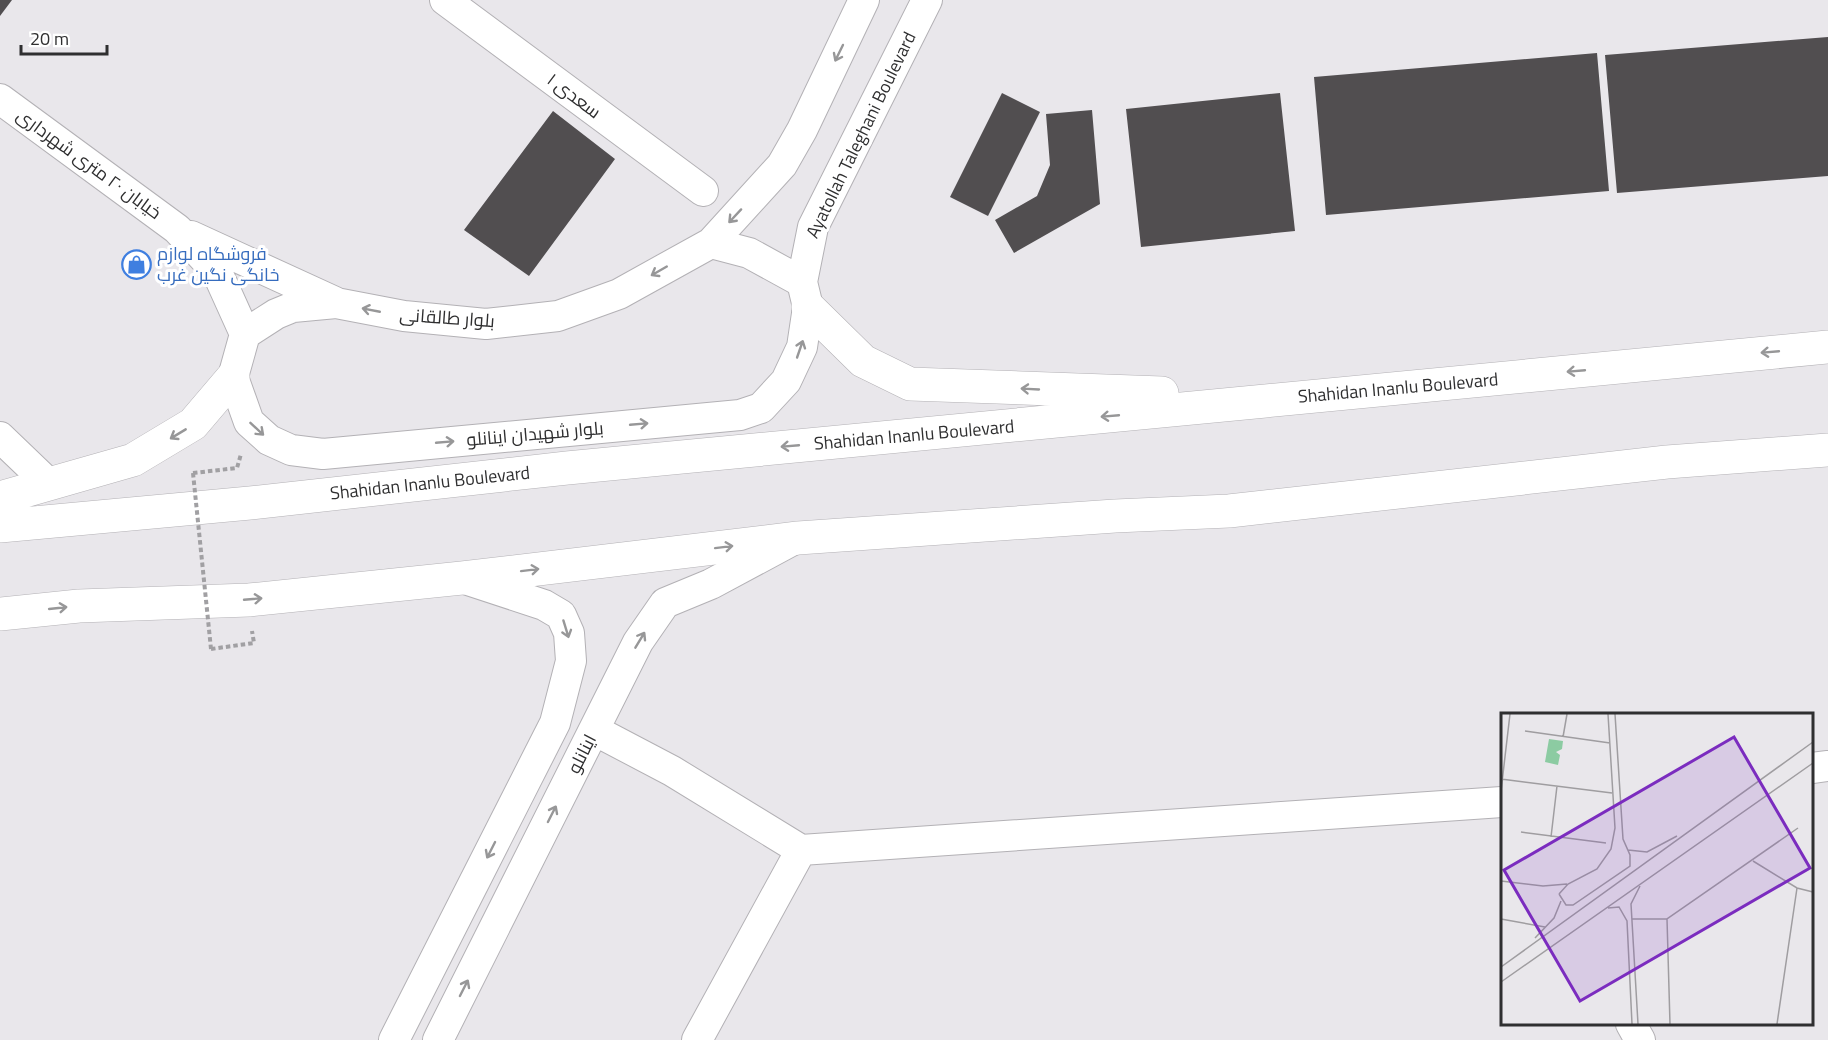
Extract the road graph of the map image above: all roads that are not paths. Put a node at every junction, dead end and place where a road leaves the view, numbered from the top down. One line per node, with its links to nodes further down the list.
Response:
1 (445, 0): 5 (street, سعدی ۱)
2 (864, 0): 7 (street, بلوار طالقانی, one-way to 7)
3 (927, 0): 8 (street, Ayatollah Taleghani Boulevard)
4 (0, 99): 6 (street, خیابان ۲۰ متری شهرداری)
5 (703, 191)
6 (177, 229): 9 (street); 10 (street)
7 (711, 243): 8 (street); 9 (street, بلوار طالقانی, one-way to 9)
8 (805, 294): 12 (street, بلوار شهیدان اینانلو, one-way to 8); 13 (main road, one-way to 8)
9 (336, 303): 10 (street, بلوار طالقانی)
10 (245, 334): 12 (street)
11 (1828, 347): 13 (main road, Shahidan Inanlu Boulevard, one-way to 13)
12 (233, 377): 16 (main road, one-way to 16)
13 (1320, 396): 18 (main road, Shahidan Inanlu Boulevard, one-way to 18)
14 (0, 437): 16 (street)
15 (1828, 450): 19 (main road)
16 (49, 484): 17 (main road)
17 (0, 498)
18 (0, 526)
19 (798, 538): 20 (main road, one-way to 19); 22 (street, اینانلو, one-way to 19)
20 (462, 578): 21 (main road, one-way to 20); 28 (street, one-way to 28)
21 (0, 614)
22 (594, 730): 26 (street); 29 (street, اینانلو, one-way to 22)
23 (1828, 766): 24 (street)
24 (1813, 768)
25 (1501, 802): 26 (street)
26 (801, 849): 30 (street)
27 (1632, 1025): 31 (street)
28 (394, 1040)
29 (438, 1040)
30 (697, 1040)
31 (1640, 1040)

